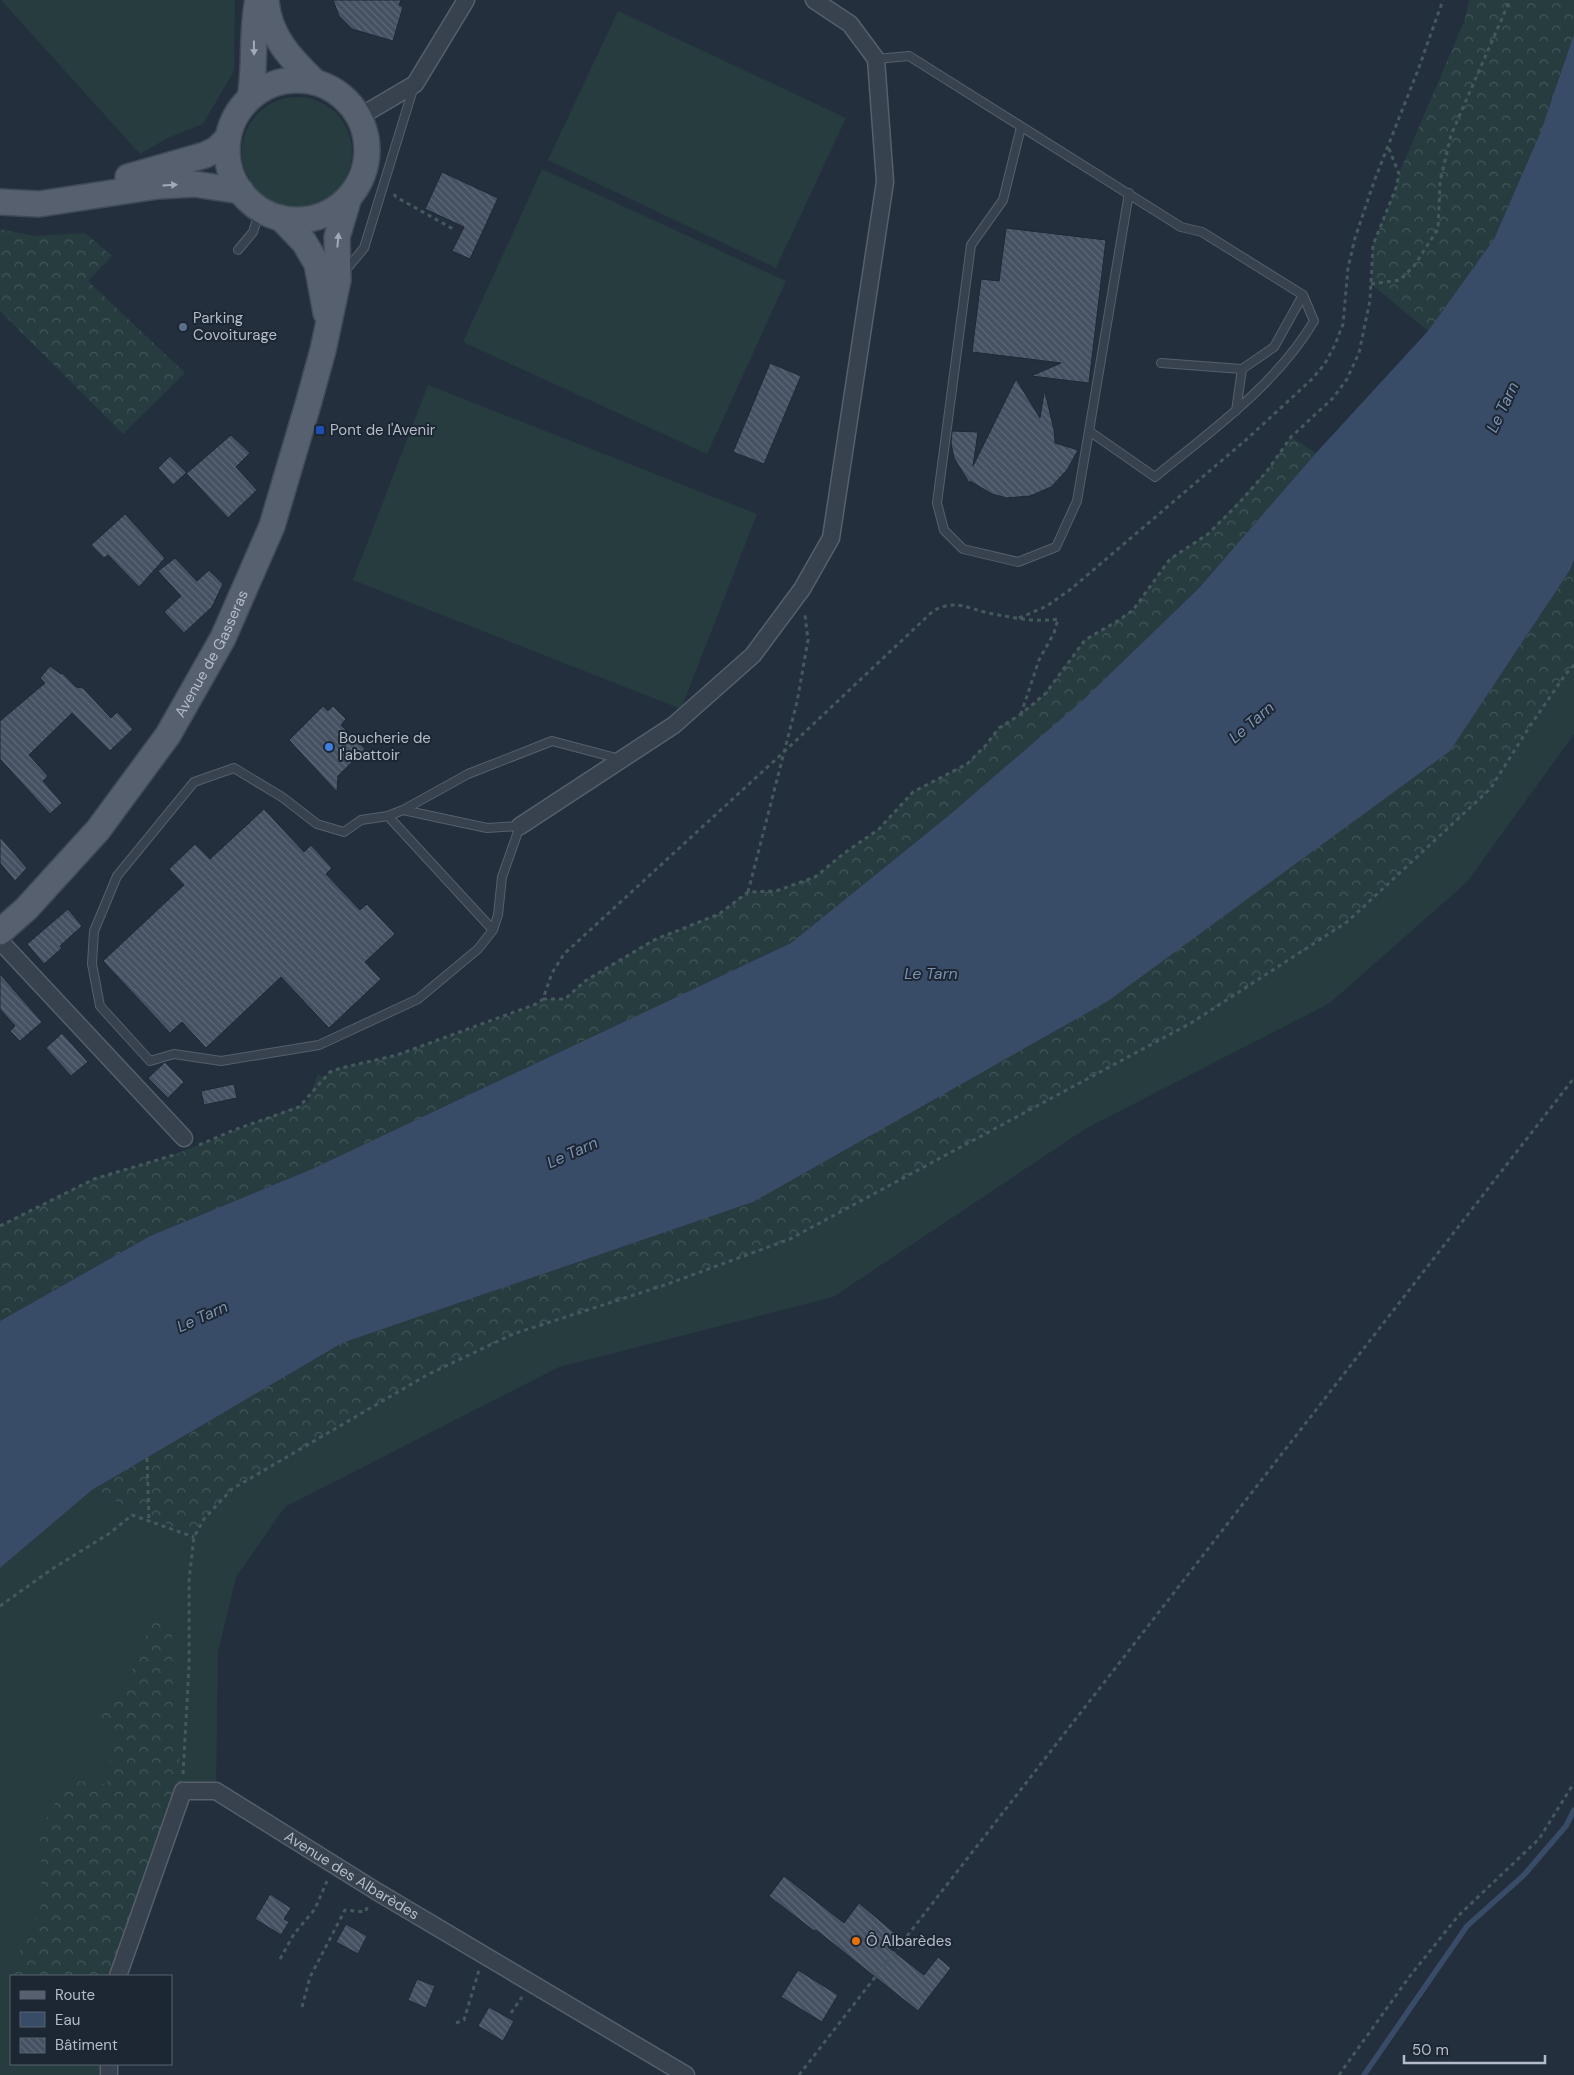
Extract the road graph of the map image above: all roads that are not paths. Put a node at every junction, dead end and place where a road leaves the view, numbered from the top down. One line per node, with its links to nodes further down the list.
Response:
1 (258, 0): 8 (main road, one-way to 8)
2 (266, 0): 6 (main road)
3 (466, 0): 7 (street)
4 (814, 0): 5 (street)
5 (876, 59): 10 (lane); 26 (street)
6 (316, 82): 8 (main road); 9 (main road)
7 (415, 84): 9 (street); 19 (lane)
8 (250, 98): 11 (main road)
9 (359, 117): 15 (main road)
10 (1021, 127): 14 (lane); 25 (lane)
11 (228, 138): 12 (main road); 13 (main road)
12 (0, 184)
13 (241, 191): 16 (main road, one-way to 13); 17 (main road)
14 (1129, 193): 20 (lane); 25 (lane)
15 (349, 197): 17 (main road); 19 (main road, Avenue de Gasseras, one-way to 15)
16 (0, 202)
17 (271, 214): 18 (lane); 21 (main road, Avenue de Gasseras)
18 (238, 250)
19 (338, 280): 21 (main road, Avenue de Gasseras)
20 (1303, 295): 23 (lane); 24 (lane)
21 (328, 323): 31 (main road, Avenue de Gasseras)
22 (1162, 363): 23 (lane)
23 (1242, 369): 24 (lane)
24 (1236, 411): 25 (lane)
25 (1090, 431)
26 (622, 760): 27 (lane); 29 (street)
27 (403, 810): 28 (lane); 29 (lane)
28 (388, 816): 30 (lane); 30 (lane)
29 (520, 826): 30 (lane)
30 (492, 930)
31 (0, 932)
32 (0, 941): 33 (street)
33 (188, 1145)
34 (118, 1975): 35 (street, Avenue des Albarèdes)
35 (686, 2075)

